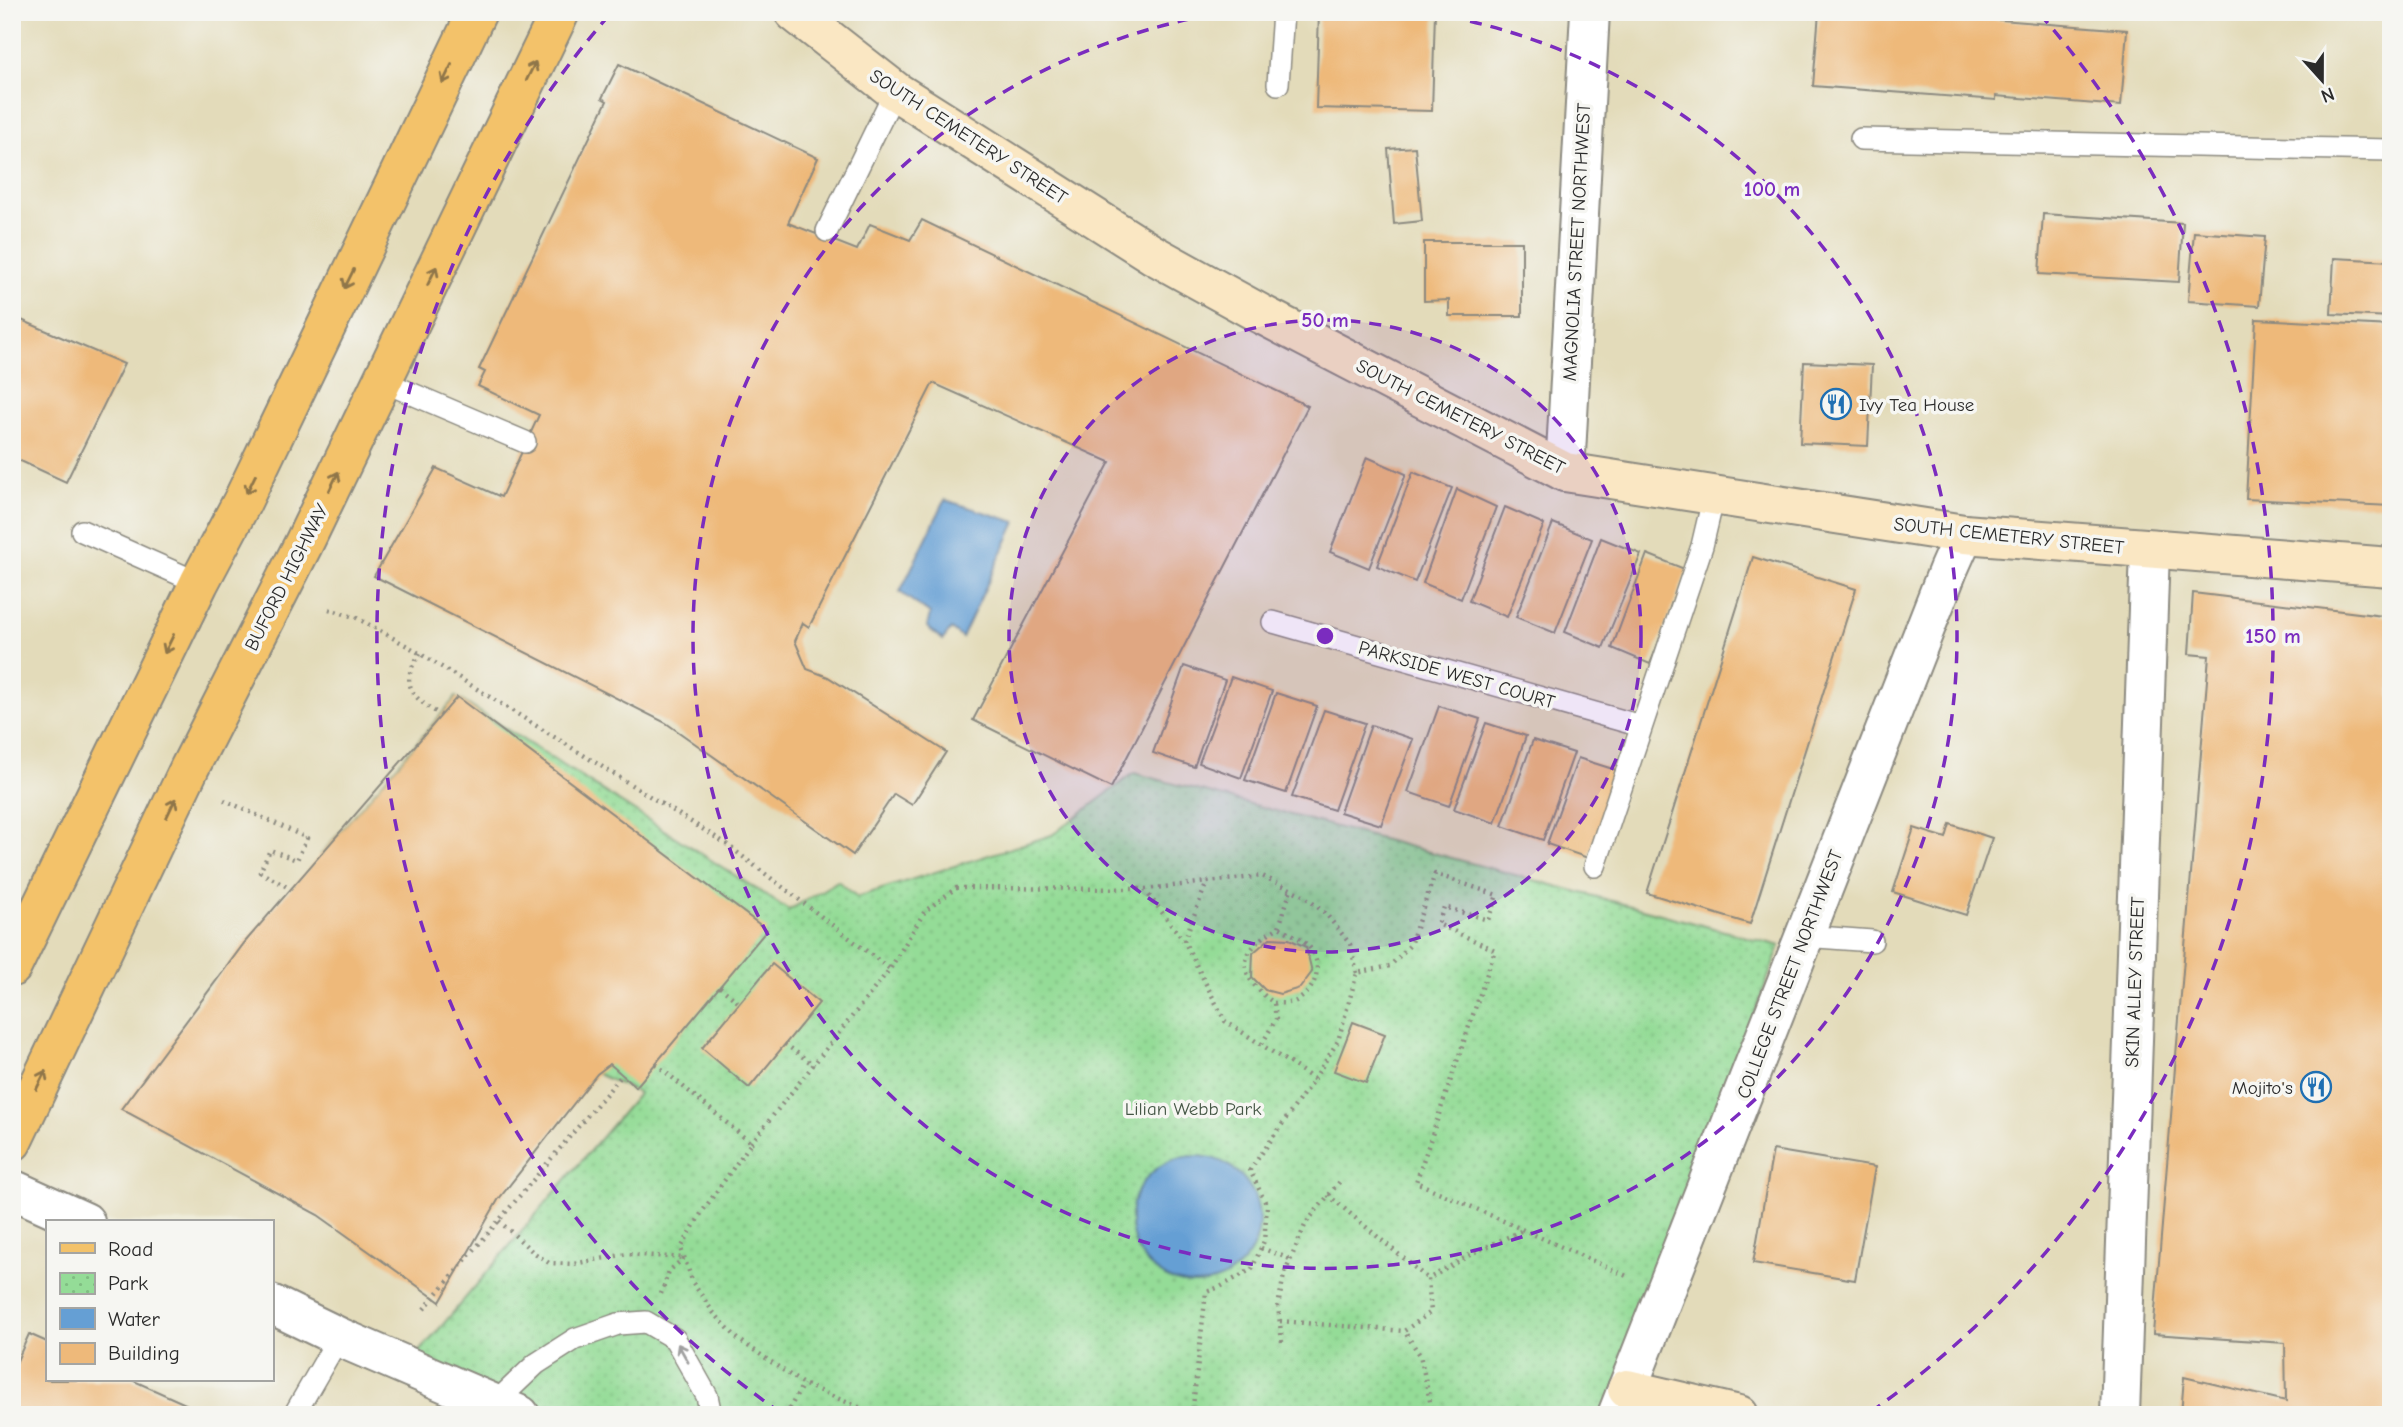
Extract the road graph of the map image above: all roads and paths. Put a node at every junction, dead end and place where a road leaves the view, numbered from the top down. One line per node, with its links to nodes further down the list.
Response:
1 (477, 12): 19 (main road, one-way to 19)
2 (560, 12): 11 (main road, BUFORD HIGHWAY, one-way to 2)
3 (793, 12): 7 (street, SOUTH CEMETERY STREET)
4 (1283, 12): 6 (lane)
5 (1590, 12): 13 (street, MAGNOLIA STREET NORTHWEST)
6 (1278, 84)
7 (895, 91): 10 (lane); 13 (street, SOUTH CEMETERY STREET)
8 (1861, 139): 9 (lane)
9 (2391, 150)
10 (827, 230)
11 (382, 381): 12 (lane); 47 (main road, BUFORD HIGHWAY, one-way to 11)
12 (525, 442)
13 (1565, 472): 14 (street, SOUTH CEMETERY STREET)
14 (1714, 495): 16 (street, SOUTH CEMETERY STREET); 24 (lane)
15 (82, 531): 19 (lane)
16 (1964, 534): 17 (street, SOUTH CEMETERY STREET); 32 (street, COLLEGE STREET NORTHWEST)
17 (2151, 550): 18 (street, SOUTH CEMETERY STREET); 77 (street, SKIN ALLEY STREET)
18 (2391, 567)
19 (200, 583): 35 (main road, one-way to 35)
20 (329, 609): 22 (path)
21 (1273, 622): 24 (lane, PARKSIDE WEST COURT)
22 (420, 653): 23 (path); 36 (path)
23 (441, 715)
24 (1642, 726): 26 (lane)
25 (224, 800): 28 (path)
26 (1595, 866)
27 (1207, 881): 29 (path); 30 (path); 33 (path)
28 (291, 889)
29 (1144, 889): 33 (path); 36 (path)
30 (1292, 889): 31 (path); 37 (path)
31 (1279, 928): 40 (path); 40 (path)
32 (1804, 936): 34 (lane); 68 (street, COLLEGE STREET NORTHWEST)
33 (1184, 941): 42 (path)
34 (1872, 941)
35 (18, 947)
36 (890, 969): 44 (path)
37 (1357, 973): 46 (path); 54 (path)
38 (720, 986): 39 (path)
39 (739, 1003)
40 (1275, 1003): 42 (path)
41 (785, 1044): 44 (path)
42 (1262, 1044): 46 (path)
43 (656, 1064): 48 (path)
44 (814, 1065): 48 (path)
45 (622, 1075): 53 (path)
46 (1314, 1079): 55 (path)
47 (12, 1142)
48 (751, 1143): 56 (path)
49 (1341, 1180): 51 (path)
50 (12, 1189): 52 (street)
51 (1328, 1195): 57 (path); 58 (path)
52 (81, 1220)
53 (499, 1221): 56 (path); 62 (path)
54 (1522, 1231): 58 (path); 59 (path)
55 (1261, 1248): 57 (path); 74 (path)
56 (684, 1258): 60 (path); 67 (path)
57 (1290, 1259): 63 (path)
58 (1428, 1279): 64 (path)
59 (1633, 1279)
60 (659, 1300)
61 (273, 1305): 65 (street)
62 (424, 1310)
63 (1280, 1321): 64 (path); 66 (path)
64 (1404, 1331): 75 (path)
65 (339, 1337): 69 (street); 70 (lane)
66 (1282, 1342)
67 (803, 1384): 72 (path); 73 (path)
68 (1622, 1402): 76 (street)
69 (507, 1409): 71 (lane, one-way to 69)
70 (294, 1415)
71 (711, 1415)
72 (786, 1415)
73 (878, 1415)
74 (1192, 1415)
75 (1433, 1415)
76 (1739, 1415)
77 (2120, 1415)

